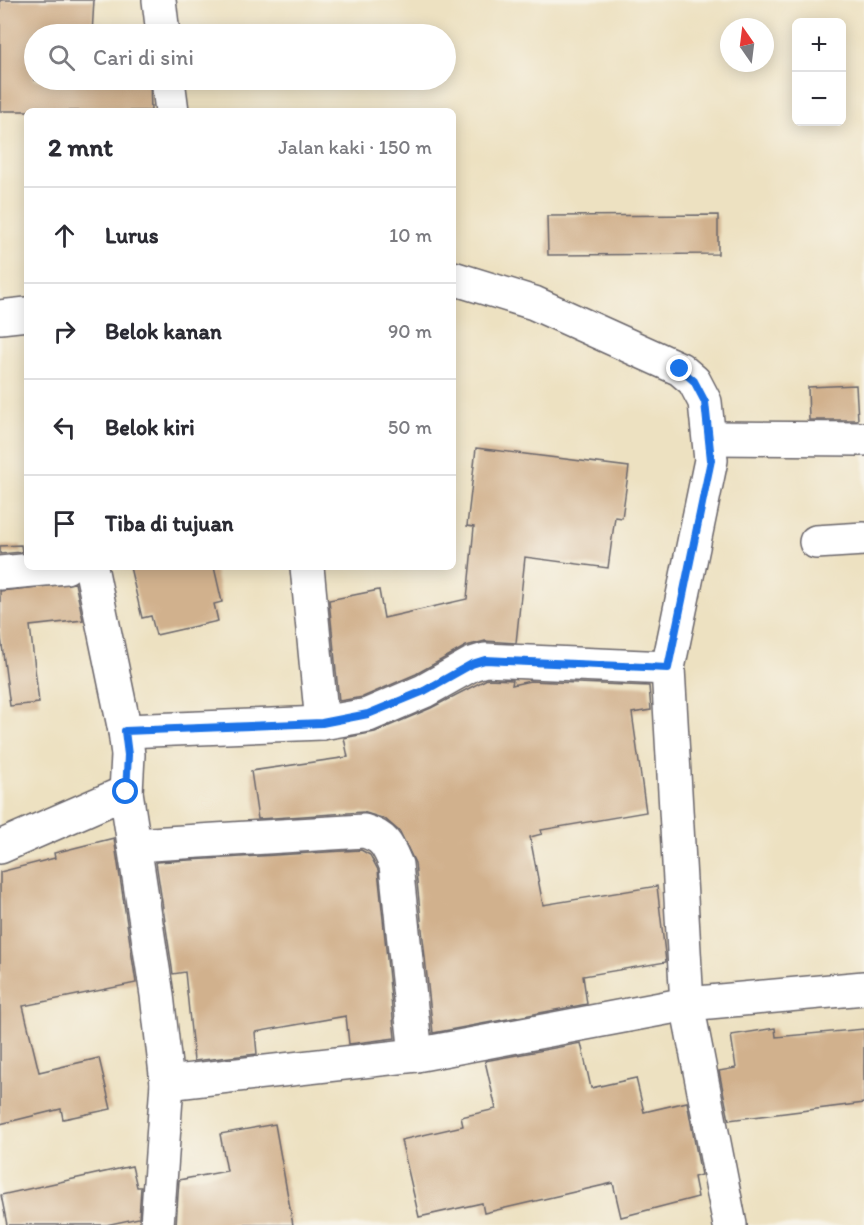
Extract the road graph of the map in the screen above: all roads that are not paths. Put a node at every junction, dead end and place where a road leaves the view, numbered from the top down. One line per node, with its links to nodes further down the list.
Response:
1 (159, 0): 2 (street)
2 (162, 24)
3 (169, 90): 4 (street)
4 (171, 108)
5 (456, 279): 8 (street)
6 (24, 315): 7 (street)
7 (0, 317)
8 (711, 438): 9 (street); 16 (street)
9 (864, 439)
10 (864, 539): 11 (street)
11 (816, 542)
12 (33, 570): 15 (street)
13 (92, 570): 18 (street)
14 (307, 570): 17 (street)
15 (0, 573)
16 (668, 668): 17 (street); 23 (street)
17 (322, 723): 18 (street)
18 (125, 731): 19 (street)
19 (126, 792): 20 (street); 21 (street)
20 (134, 845): 24 (street); 25 (street)
21 (0, 847)
22 (864, 988): 23 (street)
23 (687, 1004): 24 (street); 27 (street)
24 (416, 1055): 25 (street)
25 (167, 1083): 26 (street)
26 (157, 1225)
27 (730, 1225)

